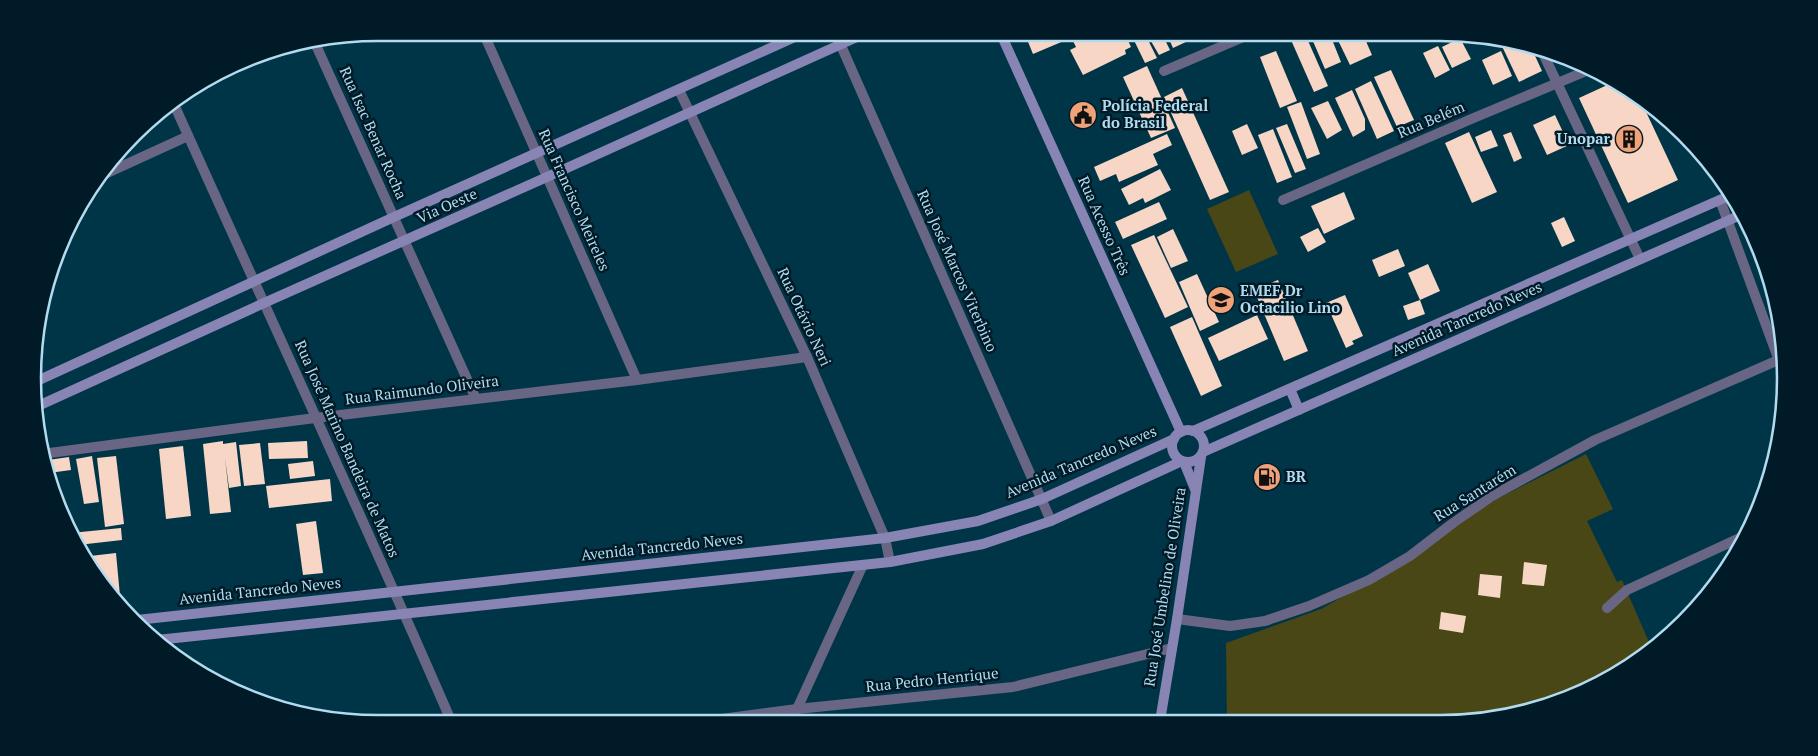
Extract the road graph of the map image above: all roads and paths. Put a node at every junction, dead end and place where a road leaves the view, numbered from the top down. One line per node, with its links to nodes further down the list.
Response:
1 (487, 41): 17 (street, Rua Francisco Meireles)
2 (786, 41): 13 (street, Via Oeste)
3 (838, 41): 7 (street, Rua José Marcos Viterbino)
4 (850, 41): 7 (street, Via Oeste)
5 (1004, 41): 42 (street, Rua Acesso Três)
6 (1235, 41): 10 (street)
7 (840, 46): 15 (street, Via Oeste); 47 (street, Rua José Marcos Viterbino)
8 (318, 47): 23 (street, Rua Isac Benar Rocha)
9 (1546, 58): 12 (street)
10 (1164, 71)
11 (1582, 73): 12 (street, Rua Belém)
12 (1557, 83): 21 (street, Rua Belém); 26 (street)
13 (679, 90): 15 (street, Rua Otávio Neri); 17 (street, Via Oeste)
14 (176, 109): 16 (street)
15 (690, 112): 19 (street, Via Oeste); 32 (street, Rua Otávio Neri)
16 (188, 136): 18 (street); 29 (street)
17 (536, 153): 19 (street, Rua Francisco Meireles); 23 (street, Via Oeste)
18 (113, 170)
19 (547, 177): 27 (street, Via Oeste); 35 (street, Rua Francisco Meireles)
20 (1724, 198): 22 (street, Avenida Tancredo Neves)
21 (1283, 200)
22 (1720, 200): 25 (street); 26 (street, Avenida Tancredo Neves)
23 (394, 217): 27 (street, Rua Isac Benar Rocha); 29 (street, Via Oeste)
24 (1736, 217): 25 (street, Avenida Tancredo Neves)
25 (1729, 220): 28 (street, Avenida Tancredo Neves); 31 (street)
26 (1630, 238): 28 (street); 36 (street, Avenida Tancredo Neves)
27 (405, 240): 30 (street, Via Oeste); 37 (street, Rua Isac Benar Rocha)
28 (1640, 259): 39 (street, Avenida Tancredo Neves)
29 (254, 280): 30 (street); 34 (street, Via Oeste)
30 (264, 303): 38 (street, Via Oeste); 40 (street, Rua José Marino Bandeira de Matos)
31 (1775, 341)
32 (806, 357): 35 (street, Rua Raimundo Oliveira); 49 (street, Rua Otávio Neri)
33 (1776, 360): 57 (street, Rua Santarém)
34 (41, 379)
35 (637, 380): 37 (street, Rua Raimundo Oliveira)
36 (1290, 389): 39 (street); 41 (street, Avenida Tancredo Neves)
37 (476, 399): 40 (street, Rua Raimundo Oliveira)
38 (42, 404)
39 (1300, 410): 44 (street, Avenida Tancredo Neves)
40 (315, 418): 43 (street, Rua Raimundo Oliveira); 53 (street, Rua José Marino Bandeira de Matos)
41 (1193, 431): 42 (street); 44 (street)
42 (1178, 435): 45 (street); 47 (street, Avenida Tancredo Neves)
43 (50, 453)
44 (1202, 455): 45 (street); 46 (street, Rua José Umbelino de Oliveira)
45 (1183, 461): 46 (street); 48 (street)
46 (1195, 490): 57 (street, Rua José Umbelino de Oliveira)
47 (1042, 499): 48 (street, Rua José Marcos Viterbino); 49 (street, Avenida Tancredo Neves)
48 (1051, 521): 51 (street)
49 (885, 538): 51 (street, Rua Otávio Neri); 53 (street, Avenida Tancredo Neves)
50 (1735, 540): 54 (street)
51 (890, 562): 52 (street)
52 (862, 566): 55 (street); 60 (street)
53 (395, 591): 55 (street, Rua José Marino Bandeira de Matos); 56 (street, Avenida Tancredo Neves)
54 (1607, 608)
55 (404, 613): 58 (street); 61 (street, Rua José Marino Bandeira de Matos)
56 (143, 619)
57 (1177, 619): 59 (street, Rua José Umbelino de Oliveira)
58 (166, 639)
59 (1172, 648): 60 (street, Rua Pedro Henrique); 63 (street, Rua José Umbelino de Oliveira)
60 (797, 709): 62 (street, Rua Pedro Henrique)
61 (449, 715)
62 (752, 715)
63 (1161, 715)

